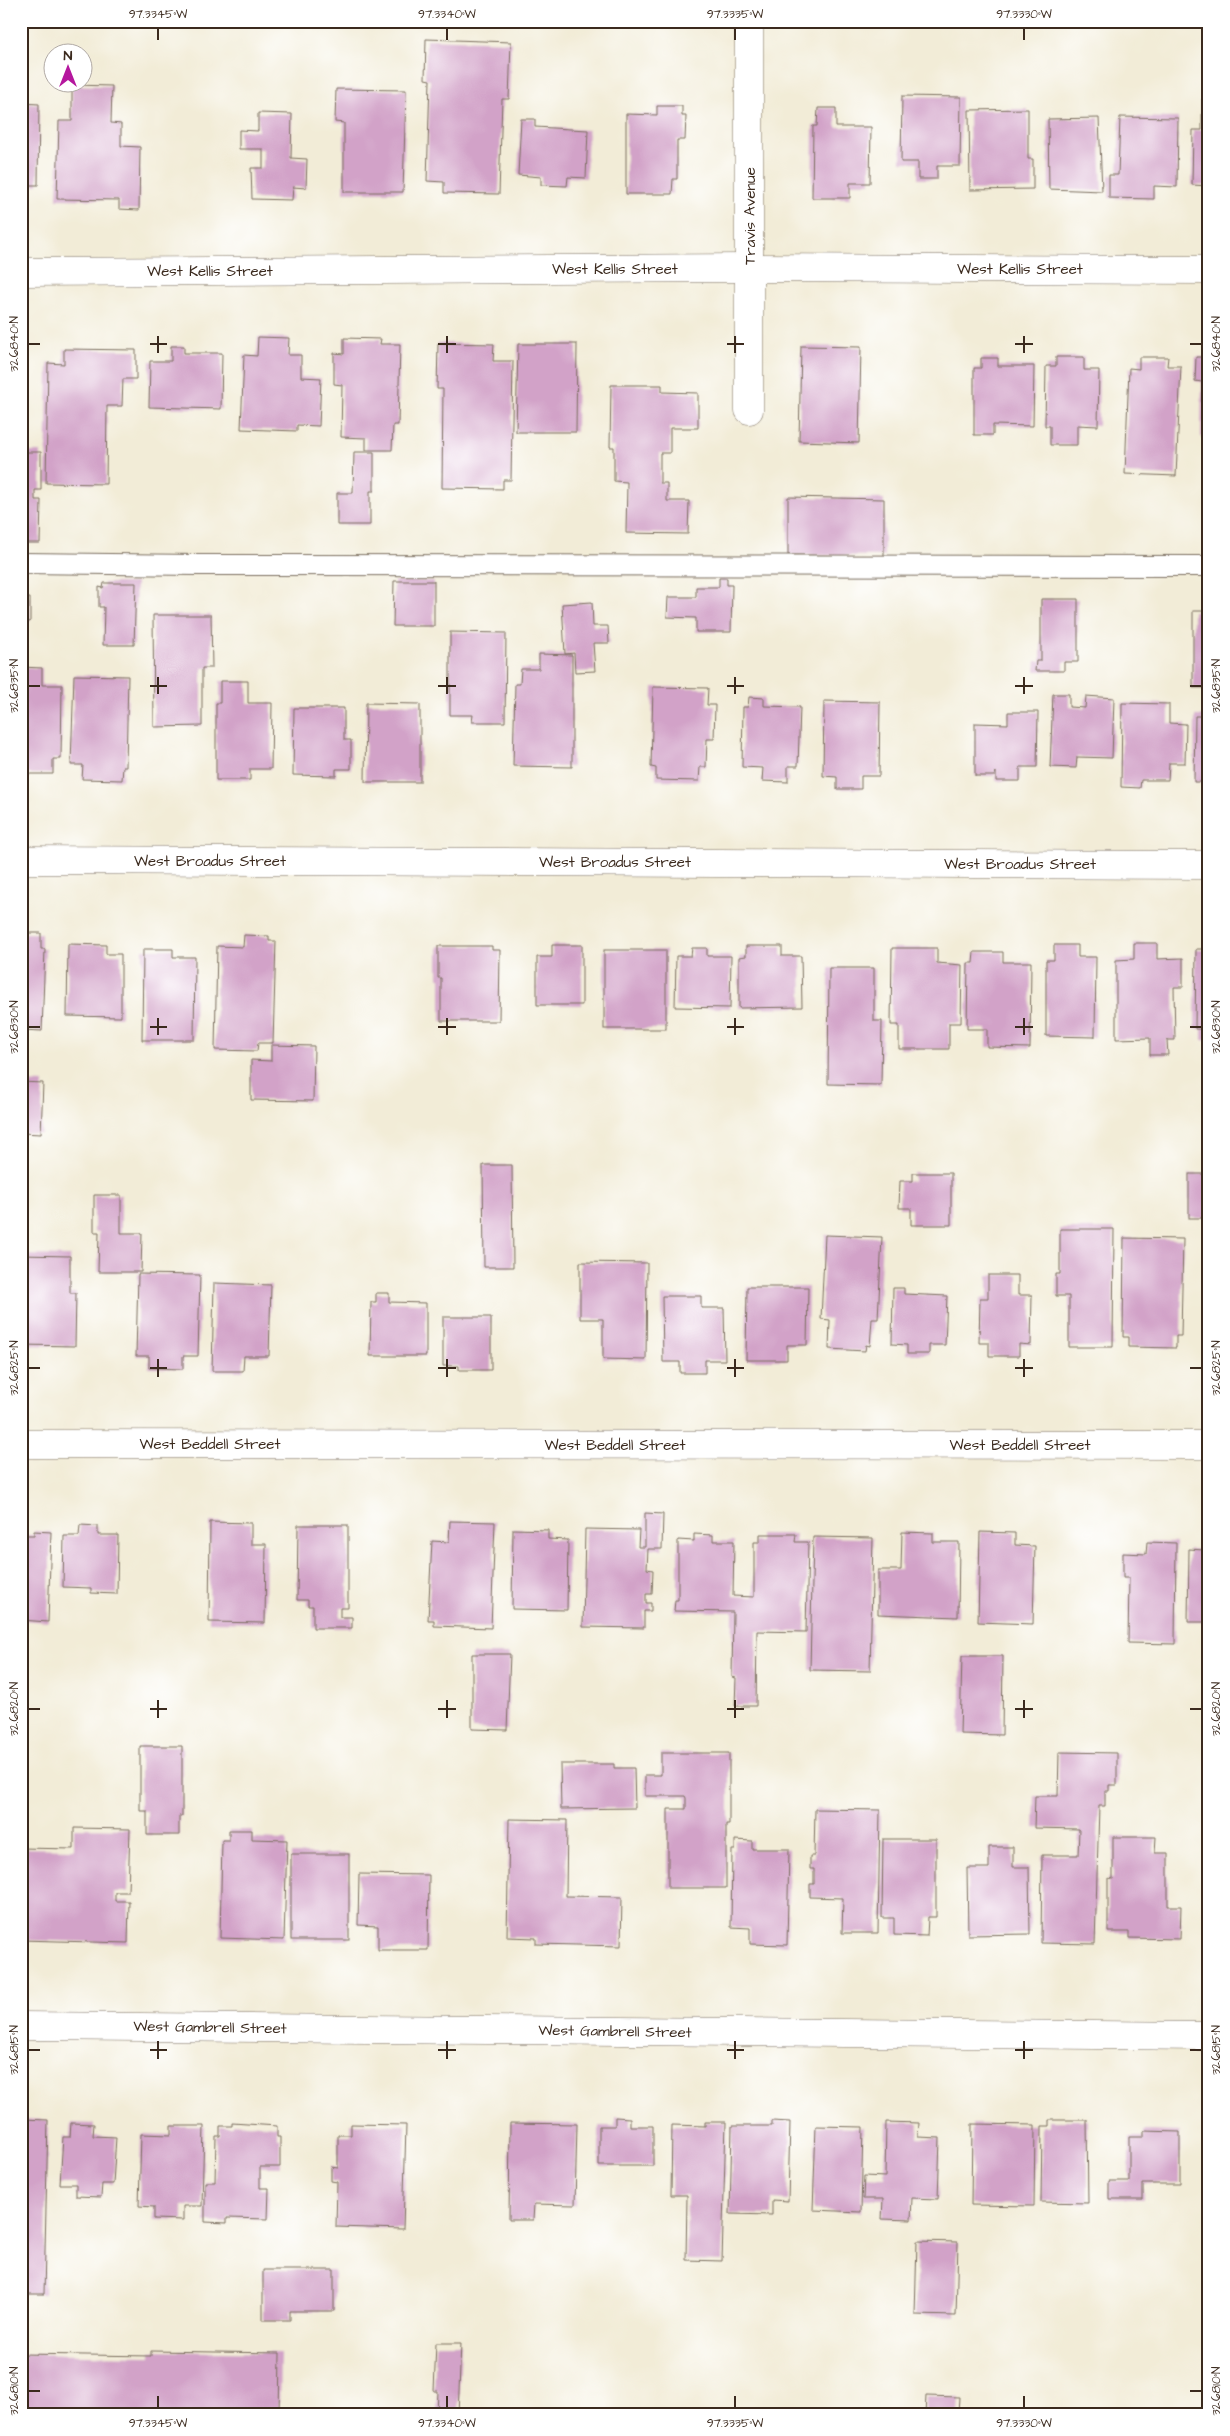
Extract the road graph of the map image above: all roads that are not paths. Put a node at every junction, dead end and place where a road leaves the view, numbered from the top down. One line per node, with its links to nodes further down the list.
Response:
1 (749, 21): 2 (street, Travis Avenue)
2 (750, 268): 3 (street, West Kellis Street); 4 (street, West Kellis Street); 5 (street, Travis Avenue)
3 (1209, 270)
4 (21, 272)
5 (749, 410)
6 (21, 563): 7 (lane)
7 (1209, 566)
8 (21, 860): 9 (street, West Broadus Street)
9 (1209, 865)
10 (21, 1444): 11 (street, West Beddell Street)
11 (1209, 1445)
12 (21, 2026): 13 (street, West Gambrell Street)
13 (1209, 2036)

